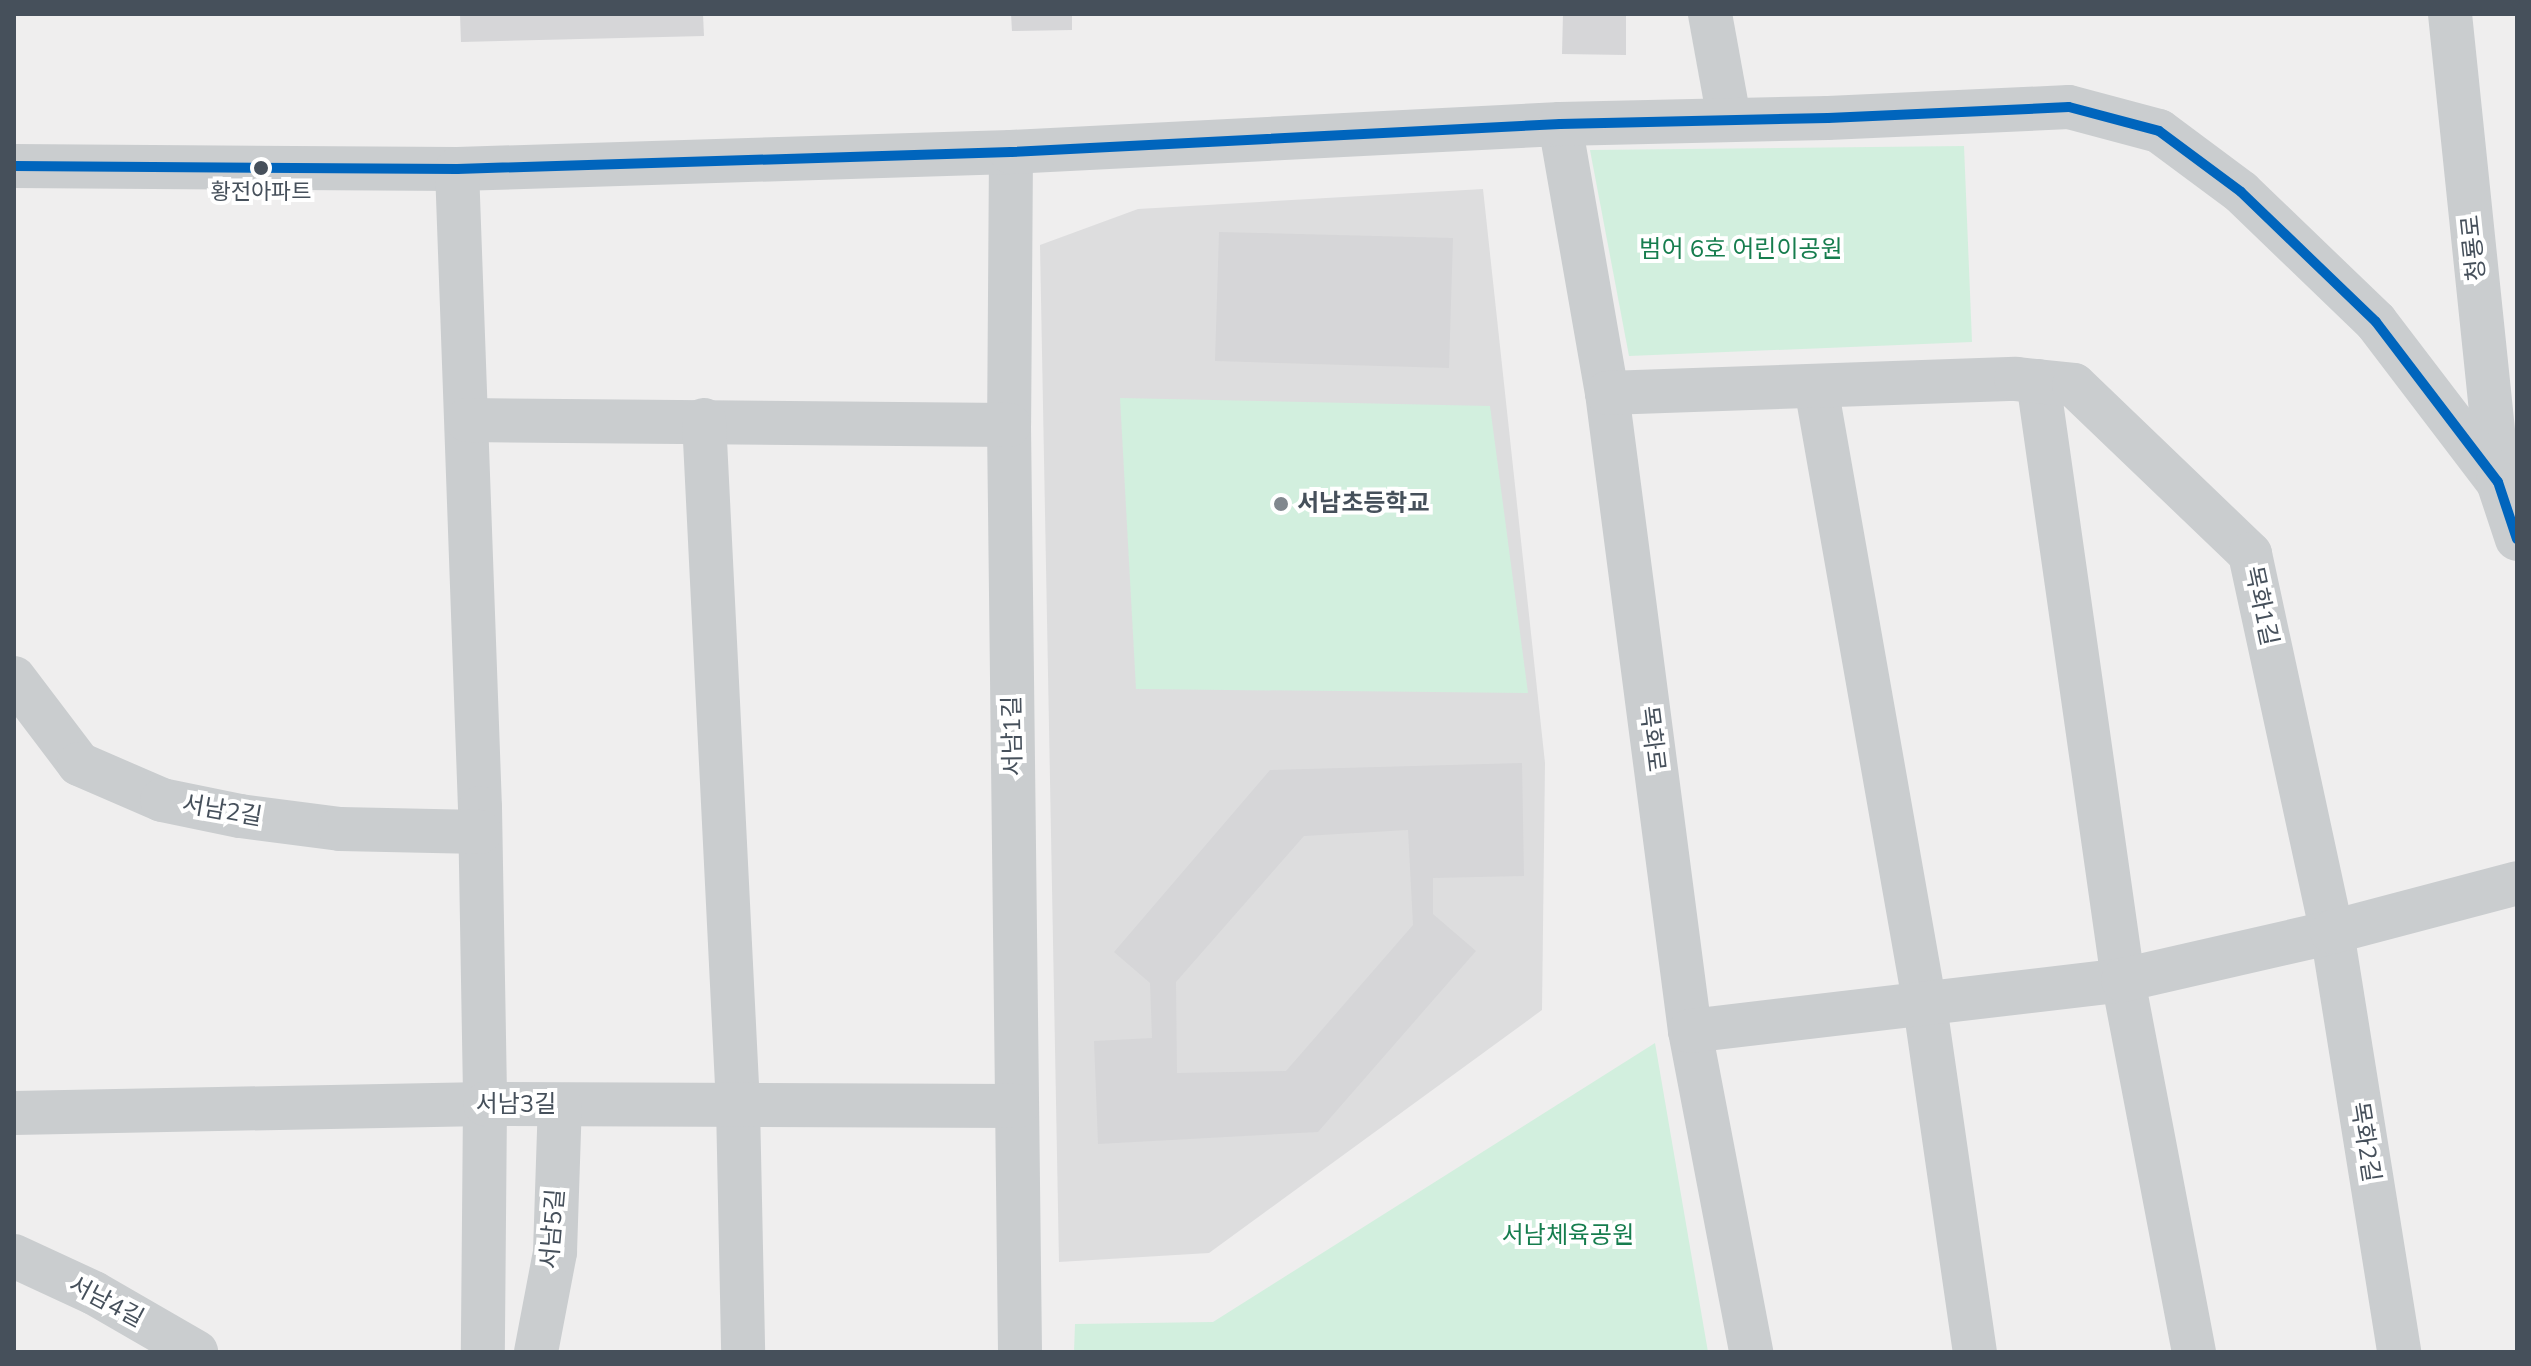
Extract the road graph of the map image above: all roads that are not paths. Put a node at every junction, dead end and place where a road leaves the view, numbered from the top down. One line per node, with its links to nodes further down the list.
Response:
1 (1710, 14): 3 (street)
2 (2450, 14): 14 (street, 청룡로)
3 (1729, 119): 4 (street); 14 (street)
4 (1560, 124): 5 (street); 10 (street, 목화로)
5 (1011, 152): 7 (street); 13 (street, 서남1길)
6 (14, 166): 7 (street)
7 (457, 169): 11 (street)
8 (2038, 381): 9 (street, 목화1길); 19 (street, 목화1길); 20 (street)
9 (1816, 387): 10 (street, 목화1길); 21 (street)
10 (1607, 393): 22 (street, 목화로)
11 (467, 420): 12 (street); 17 (street)
12 (704, 420): 13 (street); 25 (street)
13 (1009, 425): 26 (street, 서남1길)
14 (2507, 488): 15 (street)
15 (2517, 539)
16 (14, 678): 17 (street, 서남2길)
17 (480, 832): 23 (street)
18 (2517, 883): 19 (street)
19 (2332, 932): 20 (street); 37 (street, 목화2길)
20 (2123, 980): 21 (street); 36 (street)
21 (1925, 1006): 22 (street); 35 (street)
22 (1690, 1031): 34 (street, 목화로)
23 (485, 1104): 24 (street, 서남3길); 27 (street, 서남3길); 30 (street)
24 (560, 1105): 25 (street, 서남3길); 31 (street, 서남5길)
25 (738, 1105): 26 (street, 서남3길); 32 (street)
26 (1017, 1106): 33 (street, 서남1길)
27 (14, 1113)
28 (14, 1256): 29 (street, 서남4길)
29 (196, 1352)
30 (483, 1352)
31 (536, 1352)
32 (743, 1352)
33 (1020, 1352)
34 (1751, 1352)
35 (1975, 1352)
36 (2194, 1352)
37 (2399, 1352)

